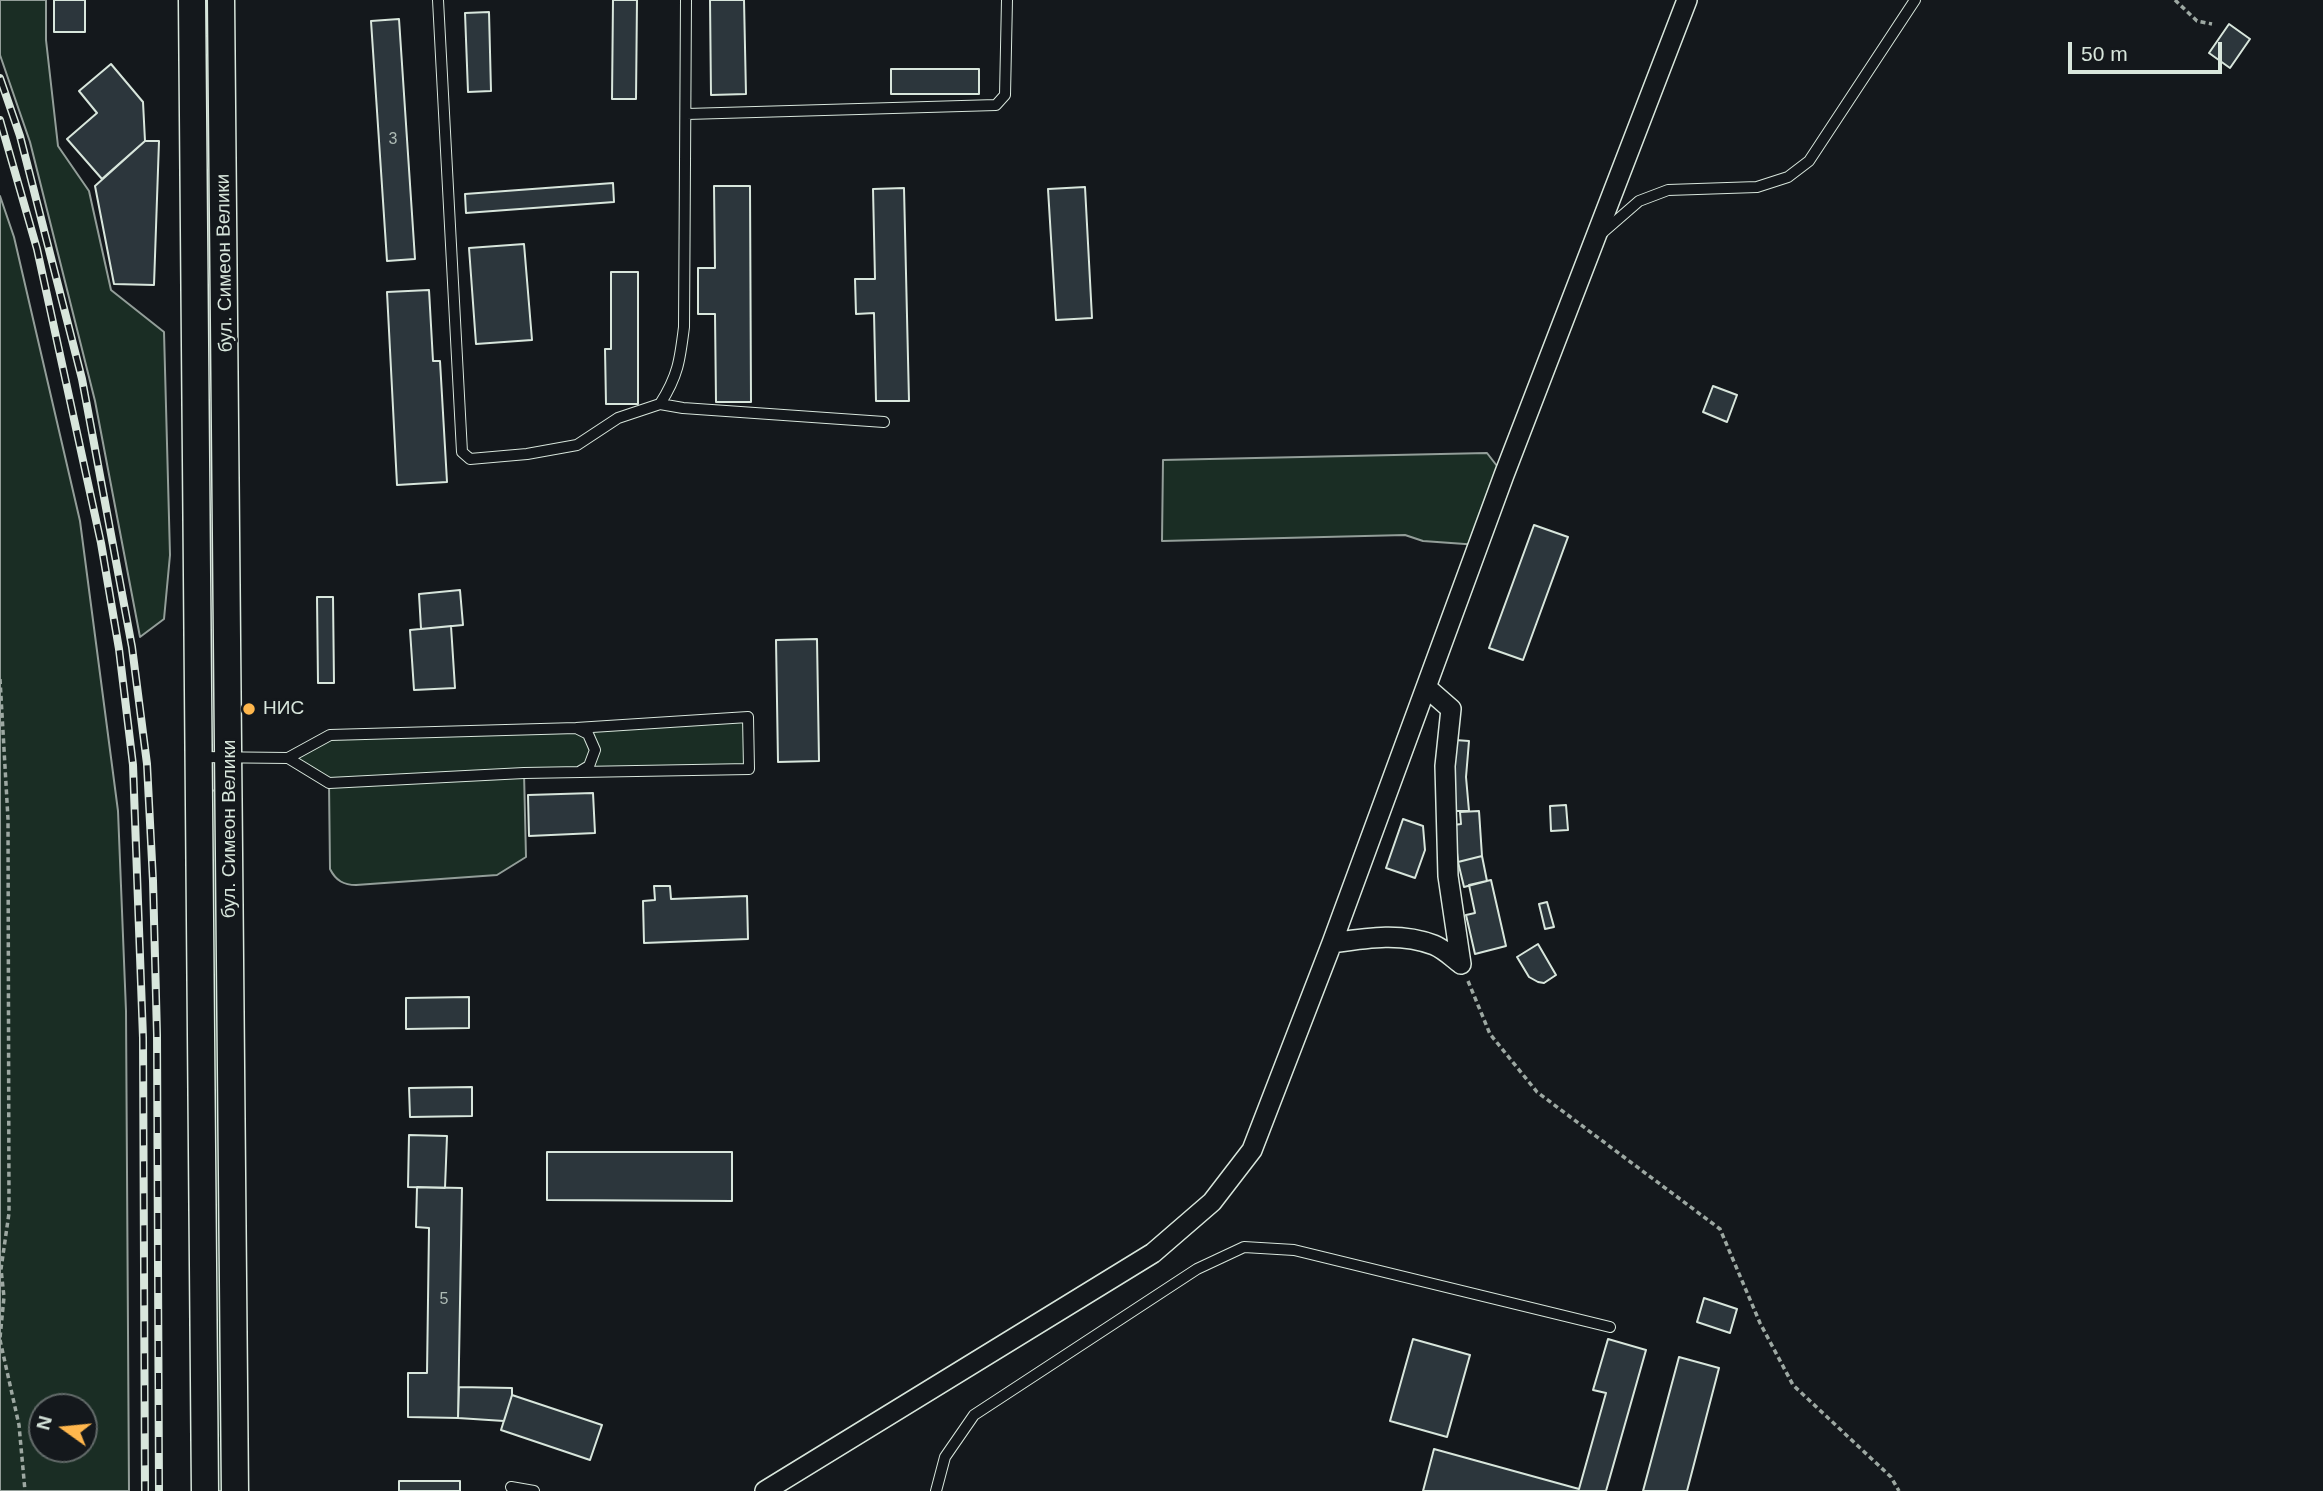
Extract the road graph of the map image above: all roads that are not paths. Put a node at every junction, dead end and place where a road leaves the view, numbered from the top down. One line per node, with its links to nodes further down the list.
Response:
1 (192, 0): 14 (main road, бул. Симеон Велики)
2 (221, 0): 15 (main road, бул. Симеон Велики)
3 (438, 0): 10 (lane)
4 (686, 0): 8 (lane)
5 (1007, 0): 8 (lane)
6 (1687, 0): 9 (street)
7 (1915, 0): 9 (lane)
8 (687, 114): 10 (lane)
9 (1592, 242): 12 (street)
10 (660, 404): 11 (lane)
11 (884, 422)
12 (1427, 688): 18 (street); 18 (street)
13 (576, 728): 16 (lane); 17 (lane); 17 (lane)
14 (199, 757): 15 (lane); 21 (main road, бул. Симеон Велики)
15 (230, 758): 16 (lane); 22 (main road, бул. Симеон Велики)
16 (288, 758): 17 (lane)
17 (579, 772)
18 (1332, 943): 24 (street)
19 (1610, 1327): 25 (lane)
20 (511, 1487): 23 (lane)
21 (205, 1491)
22 (235, 1491)
23 (534, 1491)
24 (765, 1491)
25 (936, 1491)

